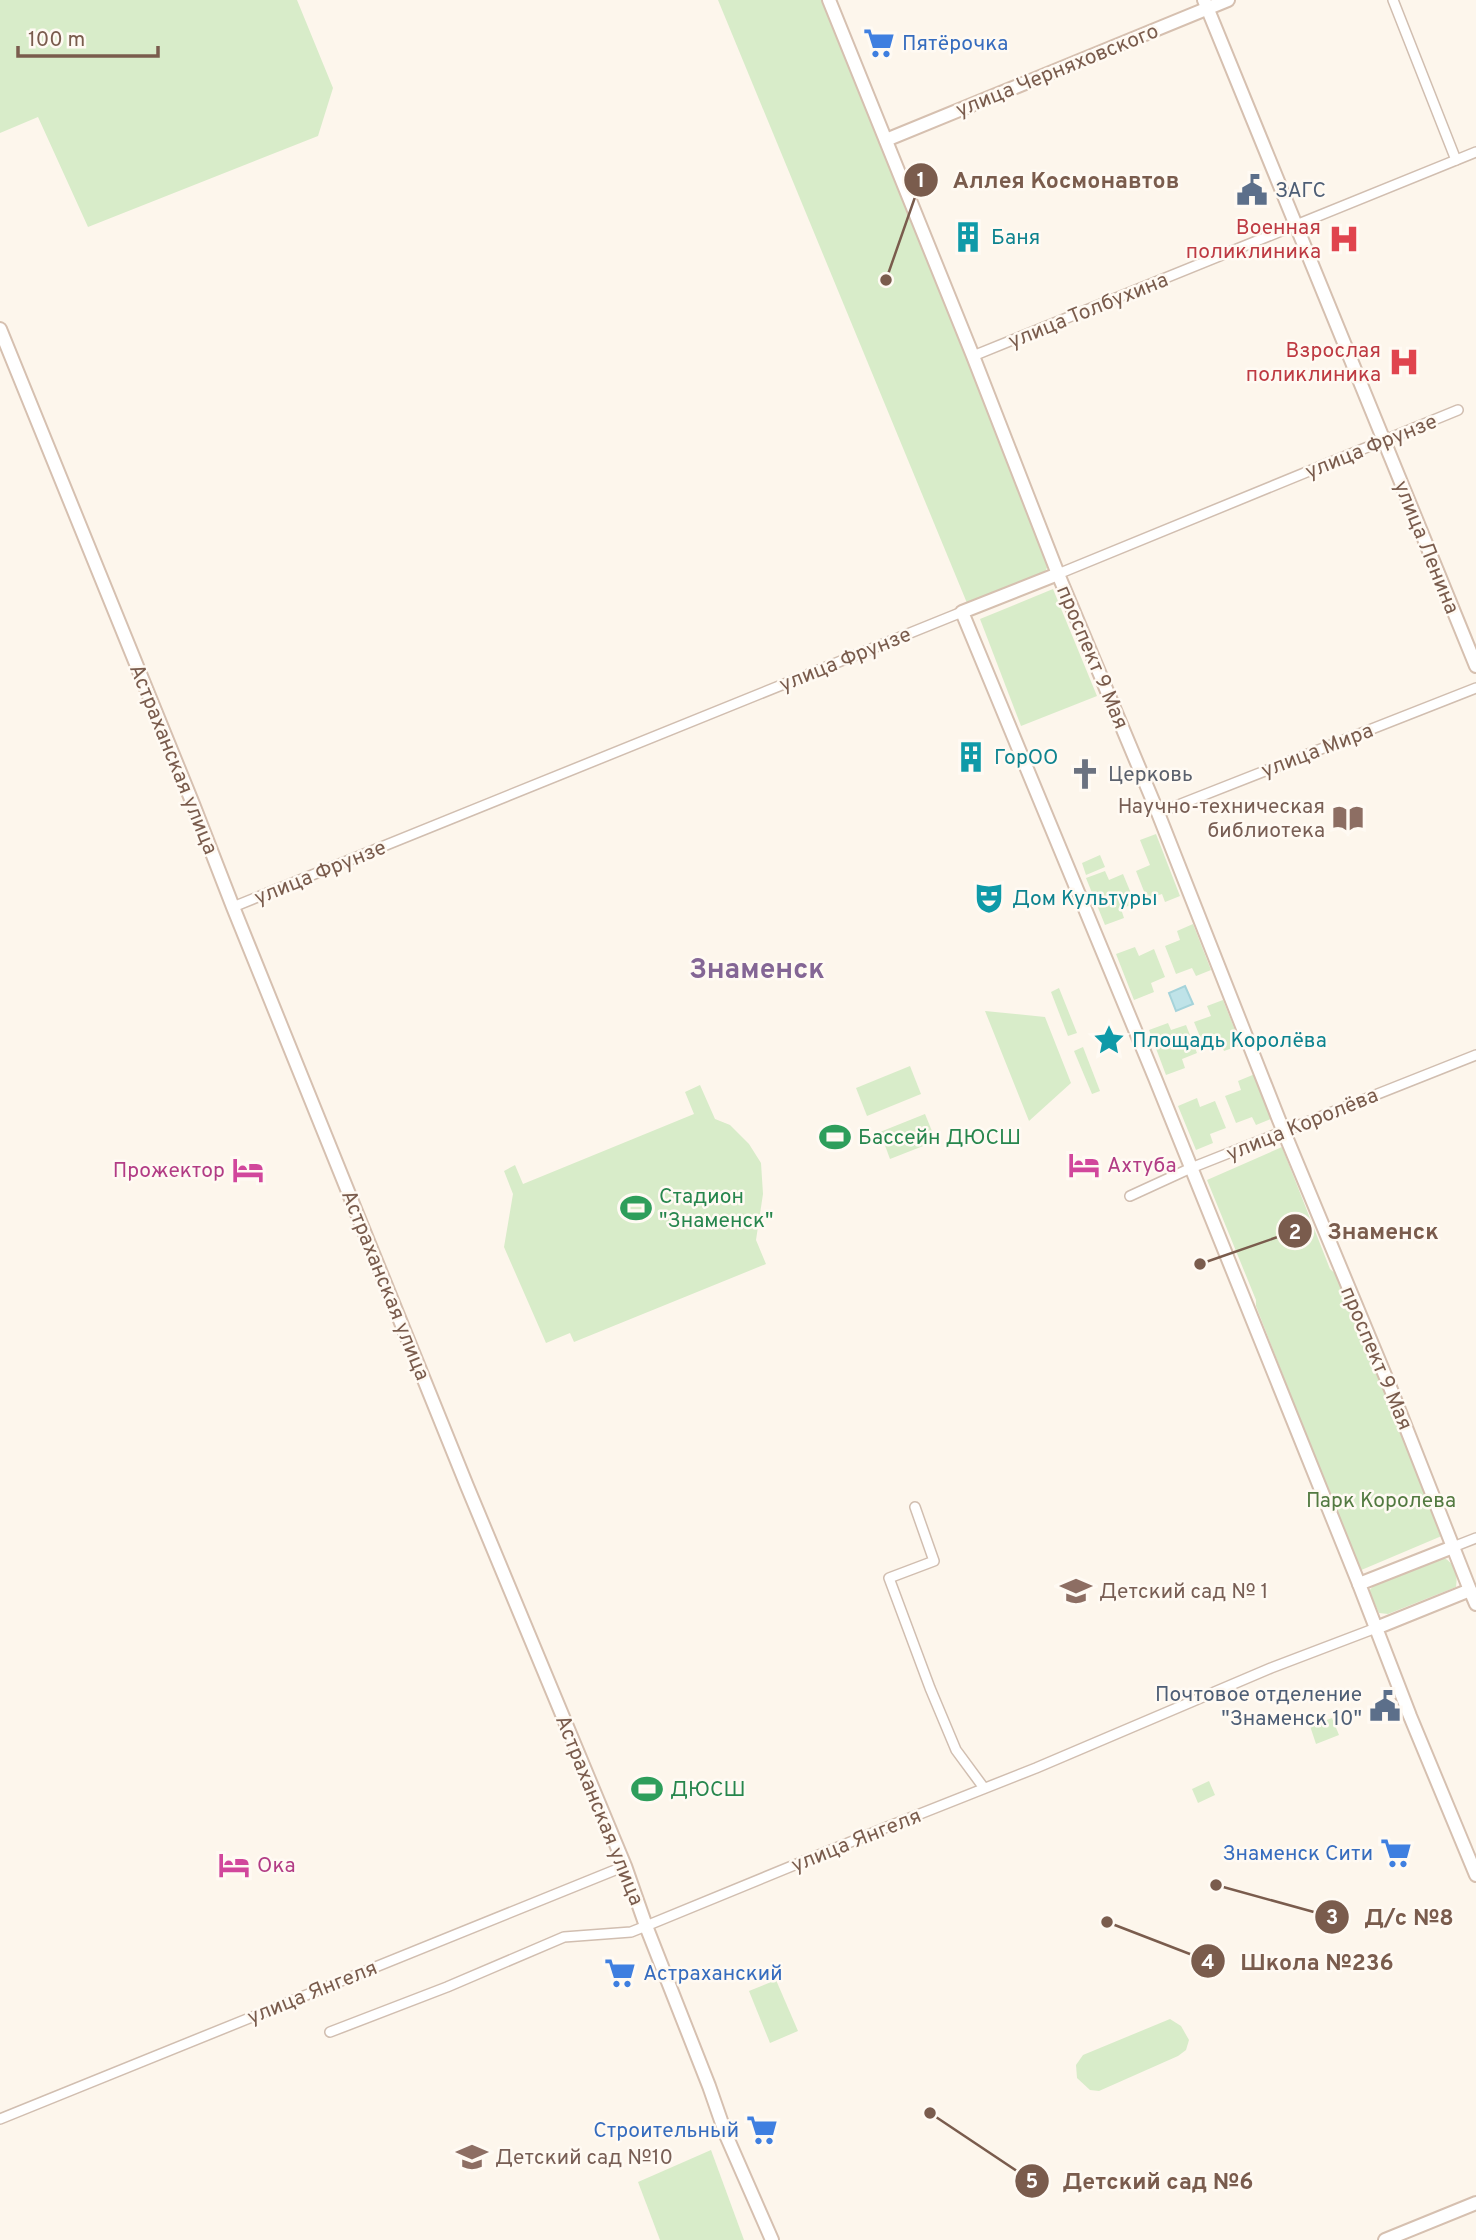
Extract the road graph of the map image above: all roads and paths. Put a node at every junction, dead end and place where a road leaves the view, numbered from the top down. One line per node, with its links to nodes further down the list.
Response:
1 (829, 0): 5 (street, проспект 9 Мая)
2 (1228, 0): 4 (street, улица Черняховского)
3 (1393, 0): 7 (street)
4 (1206, 4): 5 (street, улица Черняховского); 8 (street, улица Ленина)
5 (886, 140): 10 (street, проспект 9 Мая)
6 (1476, 152): 7 (street, улица Толбухина)
7 (1456, 160): 8 (street, улица Толбухина)
8 (1295, 226): 10 (street, улица Толбухина); 12 (street, улица Ленина)
9 (0, 329): 18 (street, Астраханская улица)
10 (973, 356): 13 (street, проспект 9 Мая)
11 (1458, 410): 12 (street, улица Фрунзе)
12 (1384, 441): 13 (street, улица Фрунзе); 15 (street, улица Ленина)
13 (1058, 574): 14 (street, улица Фрунзе); 17 (street, проспект 9 Мая)
14 (962, 612): 18 (street, улица Фрунзе); 21 (street)
15 (1476, 666)
16 (1476, 688): 17 (street, улица Мира)
17 (1158, 813): 20 (street, проспект 9 Мая)
18 (233, 907): 31 (street, Астраханская улица)
19 (1476, 1055): 20 (street, улица Королёва)
20 (1284, 1131): 21 (street, улица Королёва); 25 (street, проспект 9 Мая)
21 (1191, 1168): 22 (street, улица Королёва); 26 (street)
22 (1129, 1196)
23 (915, 1507): 30 (street)
24 (1476, 1538): 25 (street)
25 (1453, 1547): 26 (street); 27 (street, проспект 9 Мая)
26 (1359, 1584): 29 (street)
27 (1470, 1590): 28 (street); 29 (street)
28 (1476, 1604)
29 (1376, 1628): 30 (street, улица Янгеля); 32 (street)
30 (984, 1788): 33 (street, улица Янгеля)
31 (625, 1866): 33 (street, Астраханская улица); 35 (street, улица Янгеля)
32 (1476, 1875)
33 (646, 1926): 34 (street, улица Янгеля); 37 (street, Астраханская улица)
34 (330, 2032)
35 (0, 2119)
36 (1476, 2203): 38 (street)
37 (772, 2240)
38 (1385, 2240)

